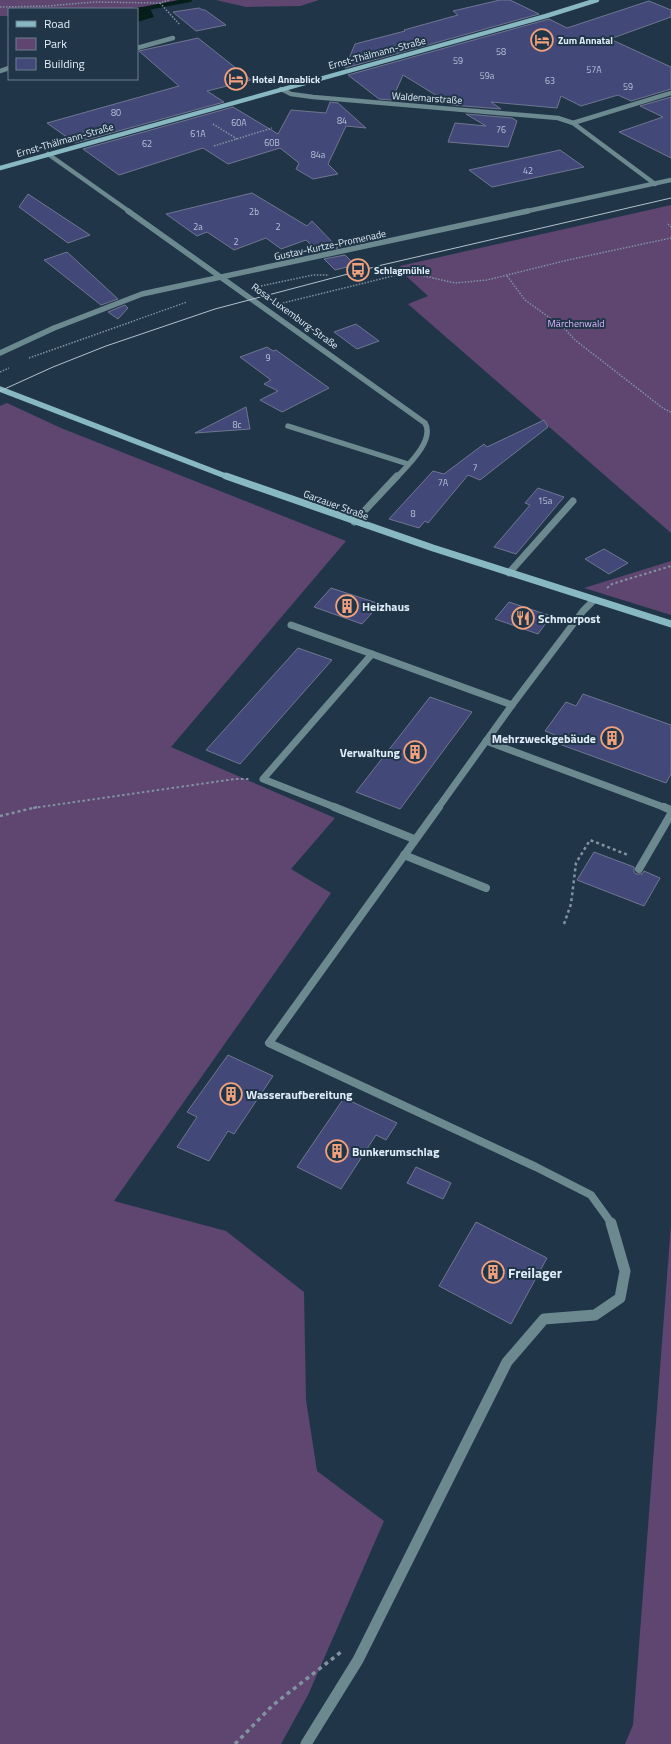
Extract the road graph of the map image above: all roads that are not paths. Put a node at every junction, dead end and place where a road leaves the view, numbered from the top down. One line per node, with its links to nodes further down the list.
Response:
1 (597, 0): 4 (main road, Ernst-Thälmann-Straße)
2 (173, 38): 3 (street)
3 (138, 48)
4 (281, 89): 6 (street, Waldemarstraße); 7 (main road, Ernst-Thälmann-Straße)
5 (671, 94): 6 (street)
6 (573, 124): 10 (street, Waldemarstraße)
7 (48, 154): 8 (main road, Ernst-Thälmann-Straße); 11 (street, Rosa-Luxemburg-Straße)
8 (0, 168)
9 (671, 180): 10 (street, Gustav-Kurtze-Promenade)
10 (655, 184): 11 (street, Gustav-Kurtze-Promenade)
11 (221, 277): 12 (street, Gustav-Kurtze-Promenade); 15 (street, Rosa-Luxemburg-Straße)
12 (0, 353)
13 (0, 389): 17 (main road, Garzauer Straße)
14 (288, 426): 15 (street)
15 (408, 464): 17 (street, Rosa-Luxemburg-Straße)
16 (573, 501): 18 (street)
17 (354, 522): 18 (main road, Garzauer Straße)
18 (509, 573): 19 (main road, Garzauer Straße)
19 (594, 600): 20 (main road, Garzauer Straße); 23 (street)
20 (671, 624)
21 (291, 625): 22 (street)
22 (372, 654): 23 (street); 27 (street)
23 (512, 705): 24 (street)
24 (486, 741): 25 (street); 27 (street)
25 (671, 810)
26 (671, 814): 29 (street)
27 (414, 840): 28 (street)
28 (404, 855): 30 (street); 31 (street)
29 (639, 869)
30 (486, 888)
31 (306, 1744)

